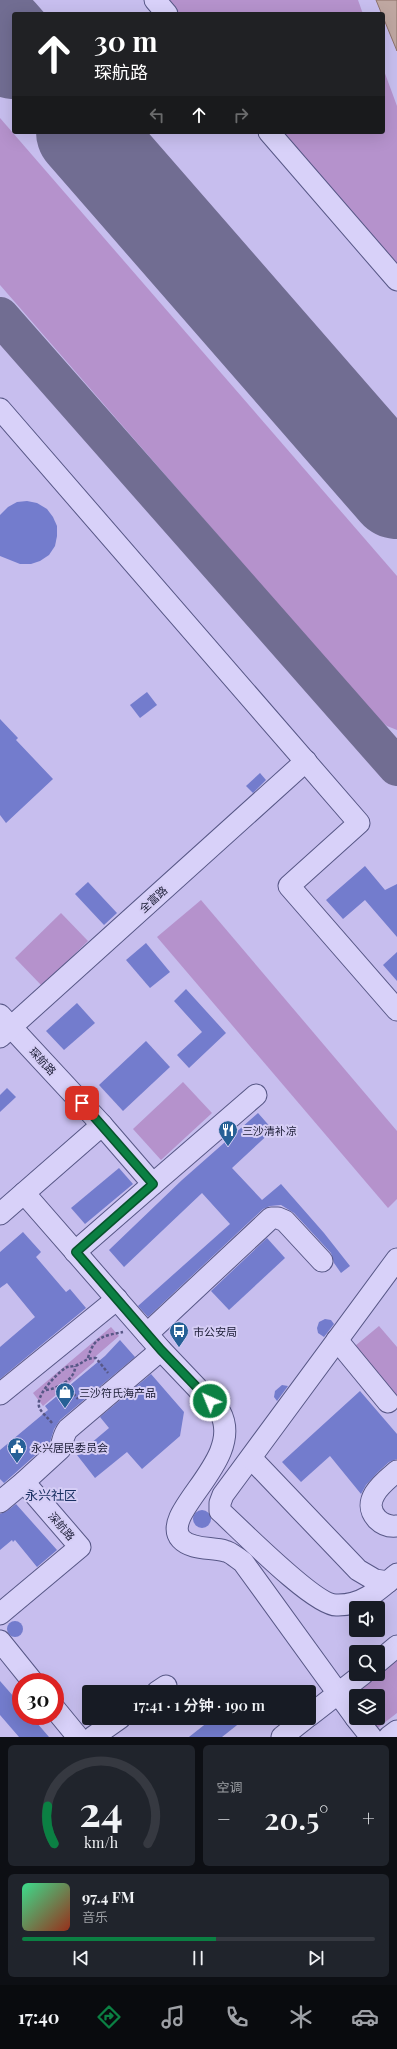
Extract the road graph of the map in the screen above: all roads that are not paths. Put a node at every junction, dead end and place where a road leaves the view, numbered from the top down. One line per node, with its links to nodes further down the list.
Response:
1 (154, 0): 2 (street)
2 (165, 12)
3 (271, 134): 4 (street)
4 (397, 280)
5 (0, 409): 6 (street)
6 (306, 761): 7 (street); 8 (street, 全富路)
7 (397, 1010)
8 (4, 1026): 10 (street, 琛航路)
9 (256, 1095): 11 (street)
10 (102, 1125): 11 (street, 琛航路); 12 (street)
11 (153, 1184): 14 (street)
12 (24, 1193): 13 (street); 14 (street)
13 (0, 1214)
14 (76, 1252): 17 (street)
15 (397, 1259): 19 (street)
16 (322, 1261): 18 (street)
17 (116, 1299): 18 (street); 21 (street)
18 (142, 1328): 20 (street)
19 (337, 1340): 22 (street); 23 (street)
20 (161, 1350): 25 (street); 35 (street)
21 (0, 1394)
22 (388, 1402)
23 (251, 1458): 28 (street); 28 (street)
24 (397, 1471): 27 (street)
25 (24, 1482): 26 (street); 29 (street, 深航路)
26 (0, 1502)
27 (397, 1526)
28 (392, 1578)
29 (0, 1614)
30 (0, 1641): 33 (street)
31 (397, 1646): 32 (street)
32 (385, 1656)
33 (26, 1673)
34 (354, 1681): 35 (street)
35 (337, 1694): 36 (street); 37 (street)
36 (349, 1709)
37 (316, 1710)
38 (64, 1720): 43 (street)
39 (110, 1725): 44 (street)
40 (297, 1725): 45 (street)
41 (362, 1725): 46 (street)
42 (397, 1731): 47 (street)
43 (78, 1737)
44 (93, 1737)
45 (282, 1737)
46 (371, 1737)
47 (389, 1737)

